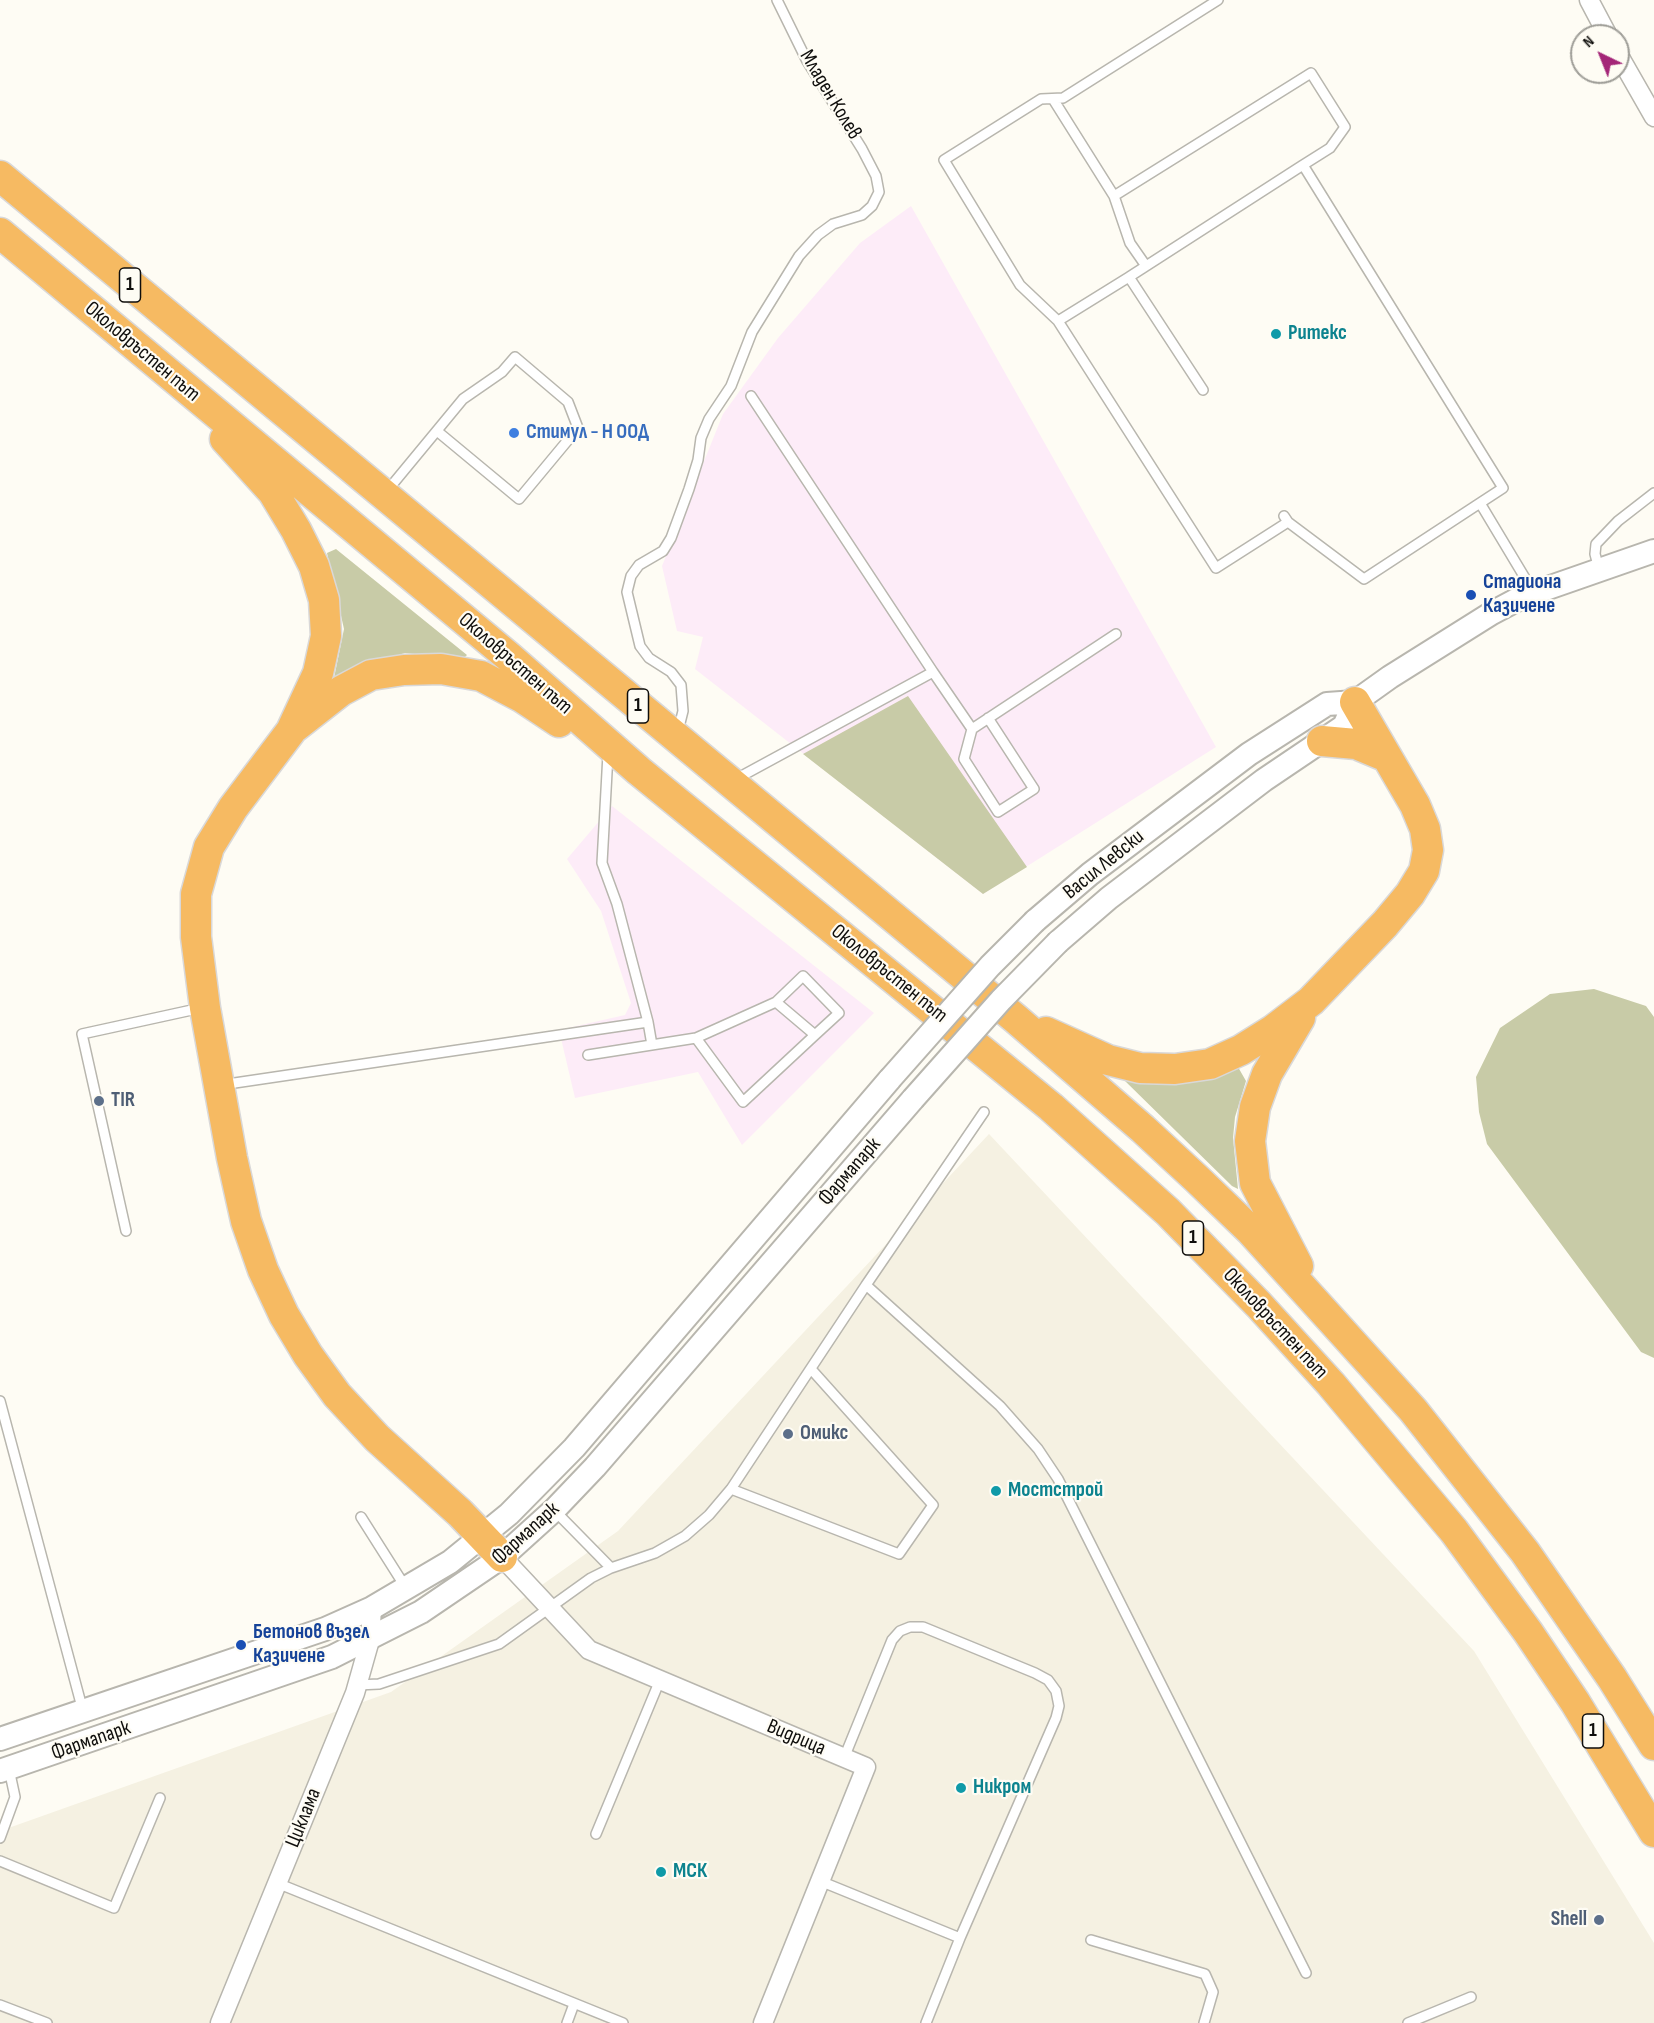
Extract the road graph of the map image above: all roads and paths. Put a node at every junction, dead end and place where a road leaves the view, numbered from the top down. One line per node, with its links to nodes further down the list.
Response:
1 (777, 0): 31 (lane, Младен Колев)
2 (1218, 0): 6 (lane)
3 (1589, 0): 4 (street)
4 (1602, 24)
5 (1630, 75): 7 (street)
6 (1053, 99): 10 (lane); 14 (lane)
7 (1654, 117)
8 (1303, 165): 10 (lane); 12 (lane); 21 (lane)
9 (0, 176): 20 (highway, Околовръстен път / 1)
10 (1113, 196): 12 (lane)
11 (0, 233): 15 (highway, Околовръстен път / 1)
12 (1146, 266): 13 (lane)
13 (1129, 277): 14 (lane); 16 (lane)
14 (1058, 321): 21 (lane)
15 (171, 375): 30 (highway); 35 (highway, Околовръстен път / 1)
16 (1203, 390)
17 (751, 396): 26 (lane)
18 (437, 430): 18 (lane); 20 (lane)
19 (1654, 493): 23 (lane)
20 (383, 495): 31 (highway, Околовръстен път / 1)
21 (1480, 503): 24 (lane)
22 (1654, 550): 23 (street, Васил Левски)
23 (1599, 570): 24 (street, Васил Левски)
24 (1534, 593): 27 (street, Васил Левски)
25 (1116, 634): 28 (lane)
26 (933, 672): 29 (lane); 36 (lane)
27 (1355, 702): 32 (street, Васил Левски); 34 (highway); 46 (street, Васил Левски, bridge)
28 (988, 718): 29 (lane); 29 (lane)
29 (972, 729)
30 (291, 731): 33 (highway); 39 (highway)
31 (675, 738): 36 (highway, Околовръстен път / 1)
32 (1322, 741): 34 (highway); 48 (street, Васил Левски, bridge)
33 (608, 754): 35 (highway); 41 (lane)
34 (1387, 756): 37 (highway)
35 (639, 771): 72 (highway, Околовръстен път / 1)
36 (729, 783): 40 (highway, Околовръстен път / 1)
37 (1311, 1001): 40 (highway); 52 (highway)
38 (776, 1002): 42 (lane); 42 (lane); 43 (lane)
39 (205, 1008): 47 (highway); 50 (lane)
40 (1016, 1019): 52 (highway, Околовръстен път / 1)
41 (648, 1022): 44 (lane); 47 (lane)
42 (815, 1035): 43 (lane)
43 (696, 1038): 44 (lane)
44 (652, 1045): 45 (lane)
45 (588, 1055)
46 (890, 1079): 58 (street, Фармапарк)
47 (219, 1085): 58 (highway)
48 (913, 1100): 56 (street, Фармапарк)
49 (984, 1112): 51 (lane)
50 (126, 1231)
51 (866, 1285): 53 (lane); 80 (lane)
52 (1314, 1298): 68 (highway, Околовръстен път / 1)
53 (810, 1369): 55 (lane); 55 (lane)
54 (0, 1401): 66 (lane)
55 (731, 1489): 59 (lane)
56 (554, 1510): 58 (street, Фармапарк); 59 (lane)
57 (361, 1517): 60 (lane)
58 (493, 1547): 60 (street, Фармапарк); 62 (street, Видрица); 63 (street, Фармапарк)
59 (611, 1568): 62 (lane)
60 (407, 1590): 61 (street, Фармапарк)
61 (372, 1608): 63 (street, Циклама); 66 (street, Фармапарк)
62 (549, 1609): 64 (street, Видрица); 65 (lane)
63 (370, 1640): 65 (street, Циклама); 70 (street, Фармапарк)
64 (660, 1680): 69 (street, Видрица); 73 (lane)
65 (357, 1685): 77 (street, Циклама)
66 (83, 1712): 67 (street, Фармапарк)
67 (0, 1738): 70 (street)
68 (1654, 1745)
69 (844, 1758): 76 (street, Видрица); 78 (lane)
70 (5, 1770): 74 (lane)
71 (160, 1798): 75 (lane)
72 (1654, 1832)
73 (596, 1834)
74 (0, 1838)
75 (0, 1861)
76 (820, 1881): 78 (lane); 88 (street, Видрица)
77 (277, 1882): 82 (lane); 85 (street, Циклама)
78 (960, 1938): 89 (lane)
79 (1091, 1940): 90 (lane)
80 (1306, 1973)
81 (1471, 1997): 91 (lane)
82 (574, 2004): 86 (lane); 87 (lane)
83 (0, 2005): 84 (lane)
84 (47, 2023)
85 (220, 2023)
86 (567, 2023)
87 (623, 2023)
88 (762, 2023)
89 (926, 2023)
90 (1204, 2023)
91 (1408, 2023)

